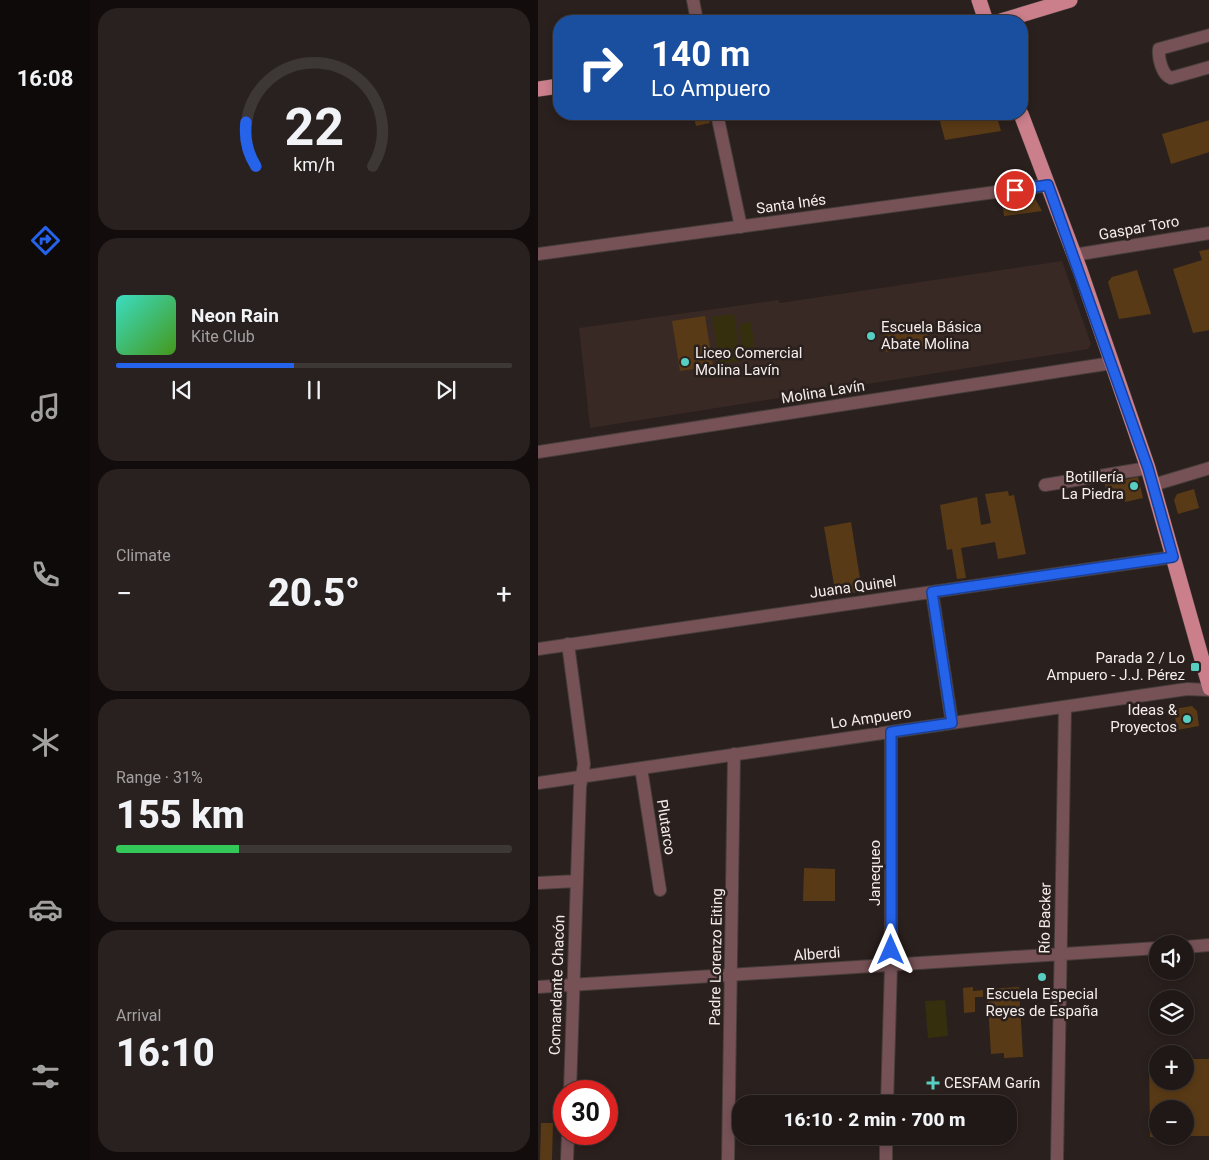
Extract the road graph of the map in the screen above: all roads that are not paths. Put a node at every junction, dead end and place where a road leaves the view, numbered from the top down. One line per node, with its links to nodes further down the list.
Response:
1 (693, 0): 5 (street)
2 (979, 0): 6 (main road)
3 (1070, 0): 4 (main road)
4 (1035, 5): 7 (main road)
5 (696, 15)
6 (984, 15)
7 (1014, 15)
8 (1210, 35): 9 (street)
9 (1210, 67)
10 (553, 87): 11 (main road)
11 (538, 89)
12 (718, 120): 15 (street)
13 (1023, 120): 14 (main road)
14 (1048, 185): 15 (street, Santa Inés); 18 (main road)
15 (741, 226): 17 (street, Santa Inés)
16 (1210, 233): 18 (street, Gaspar Toro)
17 (538, 254)
18 (1074, 255): 19 (main road)
19 (1112, 363): 20 (street, Molina Lavín); 21 (main road)
20 (538, 452)
21 (1148, 468): 23 (main road); 24 (street)
22 (1210, 468): 23 (street)
23 (1153, 484): 25 (main road)
24 (1045, 485)
25 (1173, 557): 26 (street, Juana Quinel); 29 (main road)
26 (932, 592): 27 (street, Juana Quinel); 31 (street)
27 (568, 644): 28 (street, Juana Quinel); 35 (street, Comandante Chacón)
28 (538, 649)
29 (1210, 689): 30 (street, Lo Ampuero)
30 (1065, 707): 31 (street, Lo Ampuero); 43 (street, Río Backer)
31 (952, 723): 32 (street, Lo Ampuero)
32 (891, 732): 33 (street, Lo Ampuero); 44 (street, Janequeo)
33 (734, 754): 34 (street, Lo Ampuero); 45 (street, Padre Lorenzo Eiting)
34 (641, 768): 35 (street, Lo Ampuero); 39 (street, Plutarco)
35 (582, 776): 36 (street, Lo Ampuero); 37 (street, Comandante Chacón)
36 (538, 782)
37 (577, 881): 38 (street); 46 (street, Comandante Chacón)
38 (538, 883)
39 (660, 890)
40 (1210, 945): 41 (street)
41 (1194, 946)
42 (1149, 949): 43 (street, Alberdi)
43 (1061, 954): 44 (street, Alberdi); 55 (street, Río Backer)
44 (891, 965): 45 (street, Alberdi); 49 (street, Janequeo)
45 (732, 975): 46 (street, Alberdi); 53 (street, Padre Lorenzo Eiting)
46 (573, 985): 47 (street, Alberdi); 48 (street, Comandante Chacón)
47 (538, 987)
48 (570, 1080)
49 (887, 1095)
50 (568, 1145): 52 (street)
51 (886, 1145): 54 (street)
52 (568, 1160)
53 (728, 1160)
54 (886, 1160)
55 (1057, 1160)

